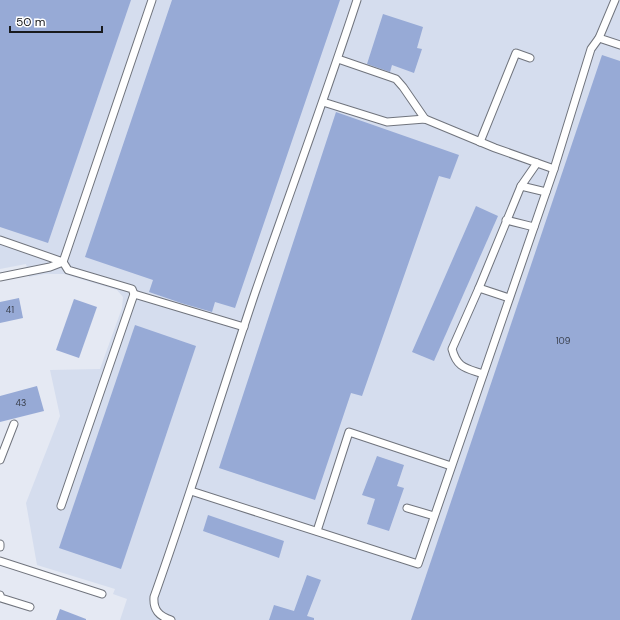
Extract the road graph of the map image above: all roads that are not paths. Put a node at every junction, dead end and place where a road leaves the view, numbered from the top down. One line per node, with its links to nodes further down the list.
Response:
1 (152, 0): 18 (lane)
2 (357, 0): 7 (lane)
3 (615, 0): 4 (lane)
4 (599, 38): 5 (lane); 12 (lane)
5 (620, 44)
6 (530, 58): 10 (lane)
7 (338, 59): 8 (lane); 9 (lane)
8 (324, 102): 9 (lane); 23 (lane)
9 (425, 119): 10 (lane)
10 (480, 142): 11 (lane)
11 (537, 163): 12 (lane); 13 (lane)
12 (554, 169): 14 (lane)
13 (521, 186): 14 (lane); 15 (lane)
14 (546, 192): 16 (lane)
15 (506, 220): 16 (lane); 20 (lane)
16 (534, 227): 22 (lane)
17 (0, 240): 18 (lane)
18 (63, 262): 19 (lane); 21 (lane)
19 (0, 277)
20 (479, 288): 22 (lane); 24 (lane)
21 (134, 294): 23 (lane); 29 (lane)
22 (509, 298): 24 (lane)
23 (244, 327): 28 (lane)
24 (483, 374): 27 (lane)
25 (14, 424): 26 (lane)
26 (0, 460)
27 (451, 466): 31 (lane); 32 (lane)
28 (192, 491): 32 (lane); 37 (lane)
29 (61, 506)
30 (407, 508): 31 (lane)
31 (434, 516): 32 (lane)
32 (316, 531)
33 (0, 561): 34 (lane)
34 (102, 594)
35 (0, 595): 36 (lane)
36 (30, 607)
37 (171, 620)

